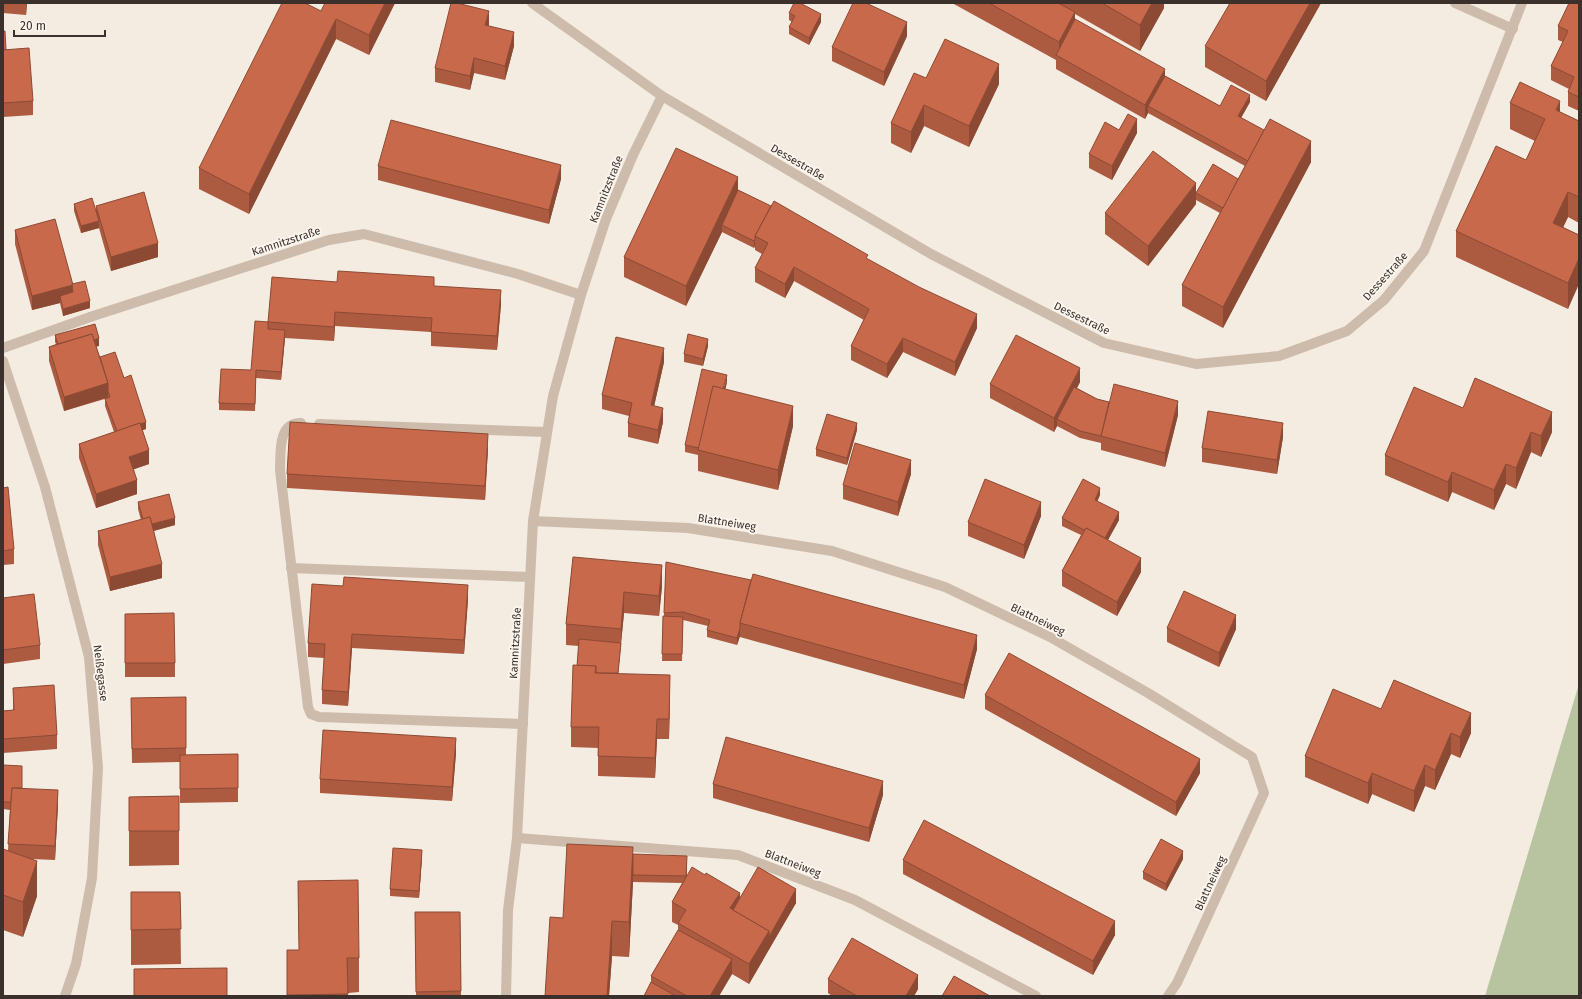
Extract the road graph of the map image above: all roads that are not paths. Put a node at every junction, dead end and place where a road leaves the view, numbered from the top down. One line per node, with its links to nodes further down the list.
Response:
1 (532, 3): 5 (street, Dessestraße)
2 (1455, 3): 4 (street)
3 (1522, 3): 4 (street, Dessestraße)
4 (1513, 29): 5 (street, Dessestraße)
5 (662, 96): 6 (street, Kamnitzstraße)
6 (581, 295): 7 (street, Kamnitzstraße); 9 (street, Kamnitzstraße)
7 (3, 348)
8 (3, 361): 15 (street, Neißegasse)
9 (547, 432): 10 (street, Kamnitzstraße); 11 (street)
10 (533, 521): 12 (street, Kamnitzstraße); 18 (street, Blattneiweg)
11 (291, 568): 12 (street); 13 (street)
12 (530, 577): 13 (street, Kamnitzstraße)
13 (523, 724): 14 (street, Kamnitzstraße)
14 (517, 838): 16 (street, Kamnitzstraße); 17 (street, Blattneiweg)
15 (65, 996)
16 (506, 996)
17 (1036, 996)
18 (1168, 996)

